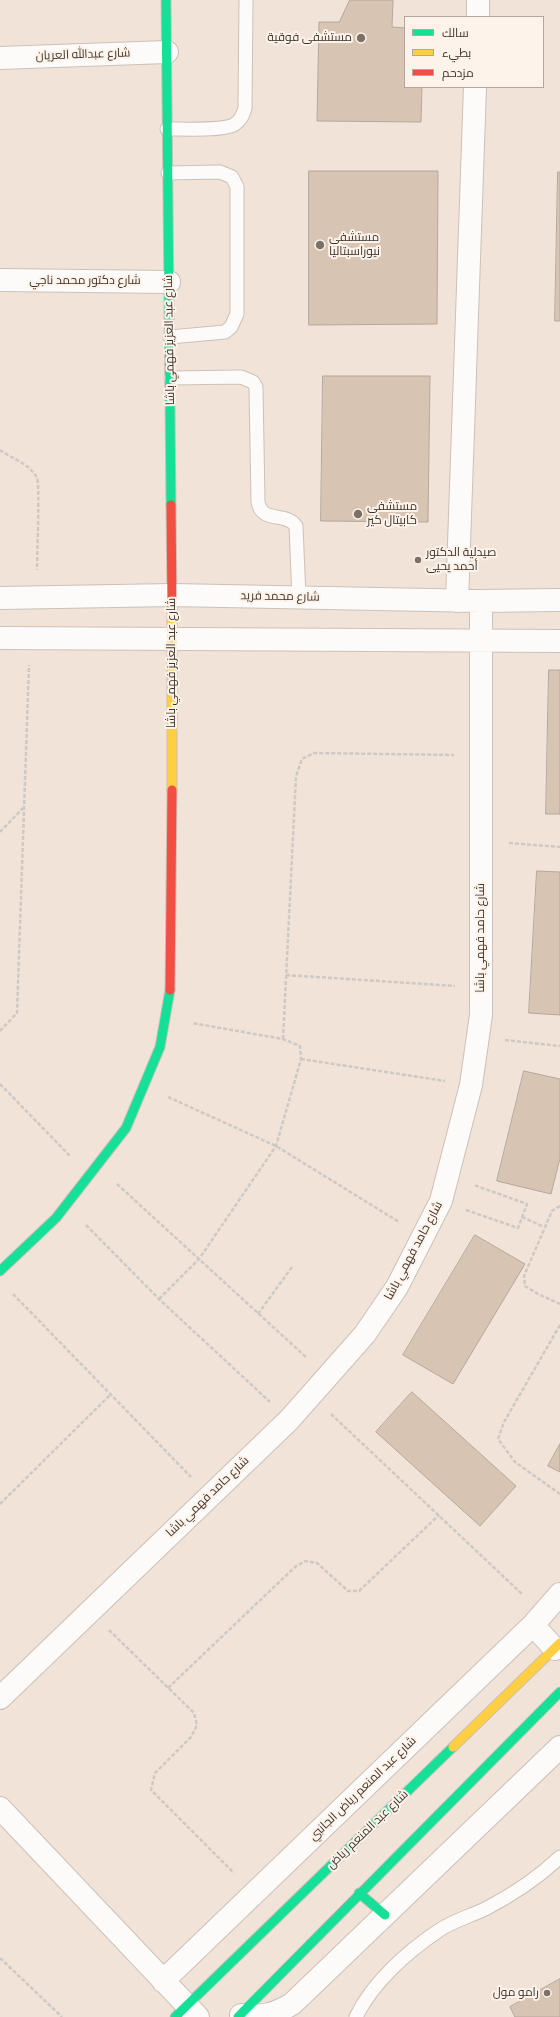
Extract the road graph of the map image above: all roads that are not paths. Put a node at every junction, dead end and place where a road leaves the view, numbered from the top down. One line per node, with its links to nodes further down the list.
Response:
1 (166, 0): 5 (street, شارع عبد العزيز فهمي باشا)
2 (246, 0): 8 (lane)
3 (478, 0): 4 (street)
4 (478, 16)
5 (167, 52): 6 (street, شارع عبدالله العريان); 8 (street, شارع عبد العزيز فهمي باشا)
6 (0, 58)
7 (475, 88): 18 (street)
8 (168, 130): 9 (street, شارع عبد العزيز فهمي باشا)
9 (168, 173): 11 (street, شارع عبد العزيز فهمي باشا); 12 (lane)
10 (0, 280): 11 (street, شارع دكتور محمد ناجي)
11 (169, 282): 12 (street, شارع عبد العزيز فهمي باشا)
12 (170, 337): 13 (street, شارع عبد العزيز فهمي باشا)
13 (171, 378): 14 (street, شارع عبد العزيز فهمي باشا); 16 (lane)
14 (172, 595): 15 (street, شارع محمد فريد); 16 (street, شارع محمد فريد); 21 (street, شارع عبد العزيز فهمي باشا)
15 (0, 598)
16 (299, 598): 18 (street, شارع محمد فريد)
17 (560, 600): 19 (street, شارع محمد فريد)
18 (457, 601): 19 (street, شارع محمد فريد)
19 (481, 601): 23 (street, شارع حامد فهمي باشا)
20 (0, 638): 21 (street)
21 (172, 638): 23 (street); 24 (street, شارع عبد العزيز فهمي باشا)
22 (560, 641): 23 (street)
23 (481, 642): 29 (street, شارع حامد فهمي باشا)
24 (0, 1271)
25 (560, 1594): 26 (street, شارع عبد المنعم رياض الجانبي)
26 (538, 1620): 27 (street); 35 (street, شارع عبد المنعم رياض الجانبي)
27 (558, 1646): 36 (street, شارع عبد المنعم رياض)
28 (560, 1692): 33 (street)
29 (0, 1698)
30 (560, 1747): 34 (street)
31 (0, 1808): 35 (street)
32 (560, 1857): 38 (lane)
33 (359, 1893): 34 (street); 37 (street)
34 (385, 1914): 37 (street)
35 (163, 1981): 36 (street)
36 (186, 2013)
37 (239, 2016)
38 (356, 2017)

